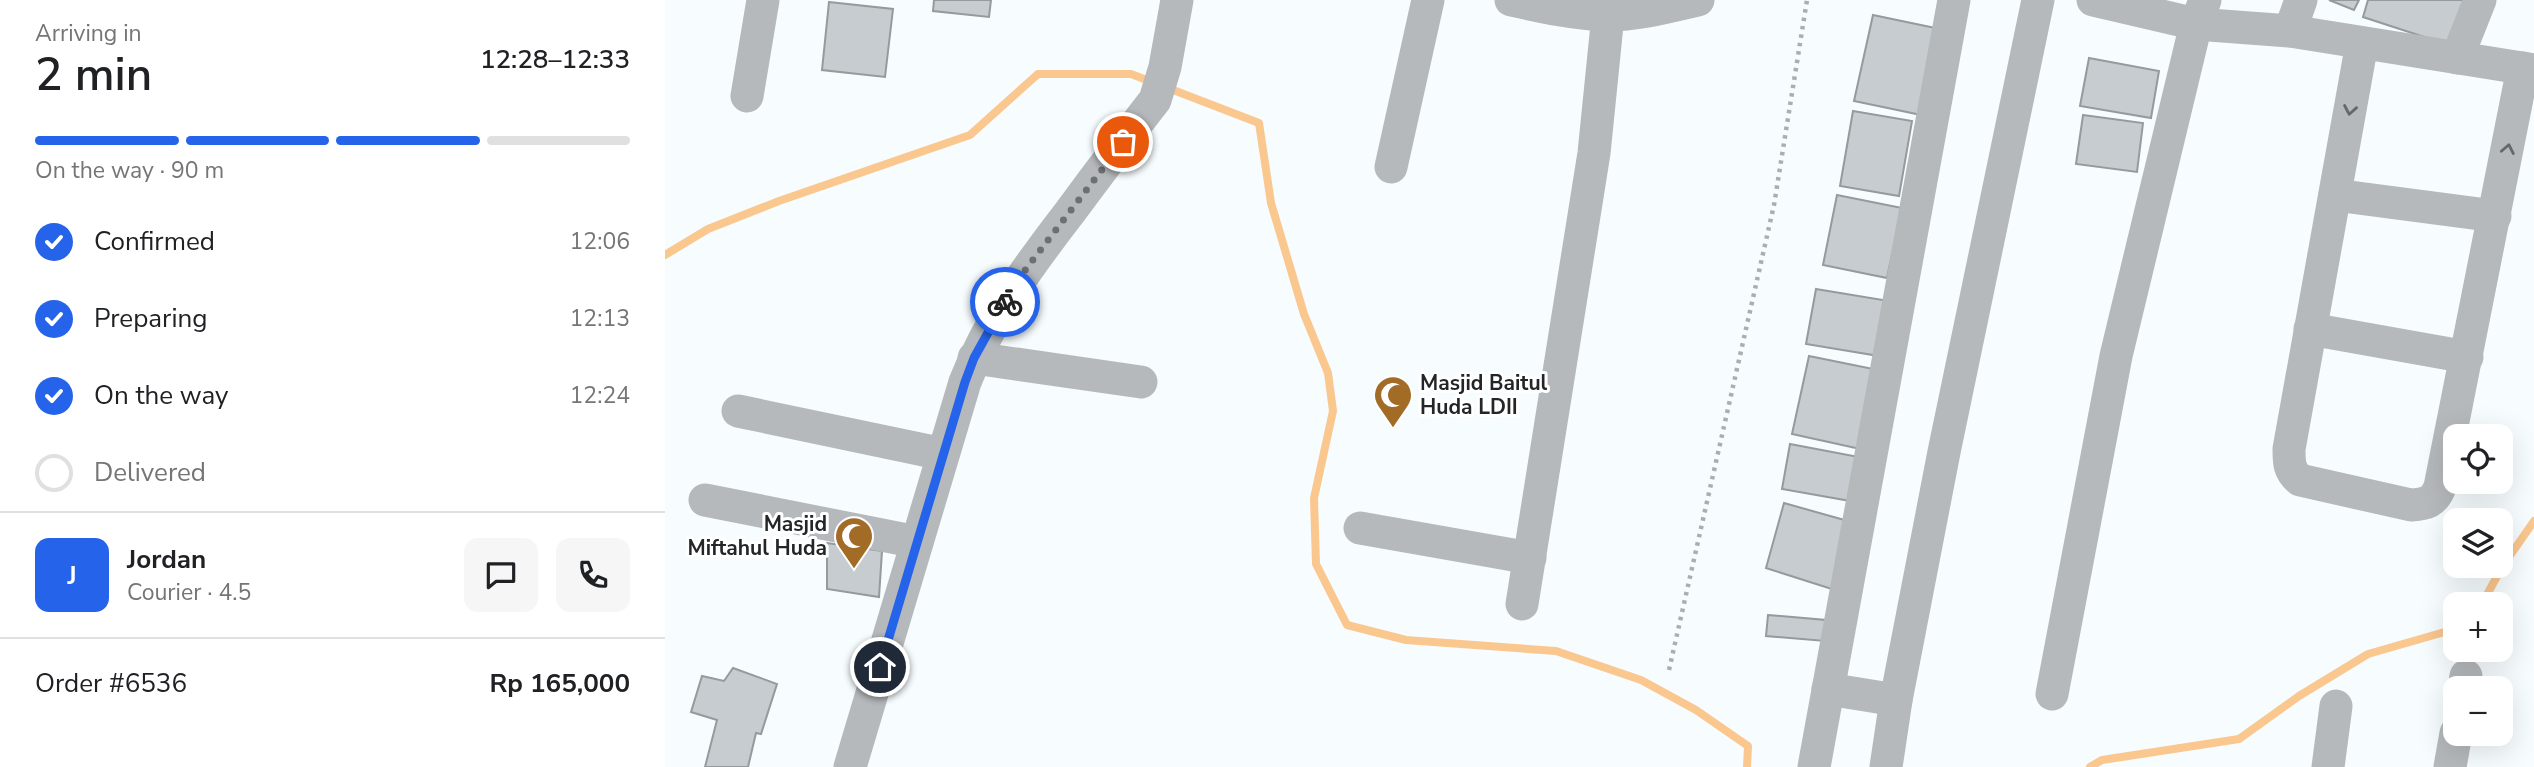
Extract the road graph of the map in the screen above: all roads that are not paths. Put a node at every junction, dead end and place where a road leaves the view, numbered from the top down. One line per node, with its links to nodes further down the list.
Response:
1 (763, 0): 18 (street)
2 (1177, 0): 24 (street)
3 (1429, 0): 19 (street)
4 (1511, 0): 11 (street)
5 (1698, 0): 13 (street)
6 (1954, 0): 33 (street)
7 (2038, 0): 35 (street)
8 (2093, 0): 12 (street)
9 (2301, 0): 14 (street)
10 (2480, 0): 16 (street)
11 (1559, 5): 13 (street)
12 (2200, 12): 14 (street); 34 (street)
13 (1608, 15): 31 (street)
14 (2290, 31): 15 (street)
15 (2362, 43): 16 (street); 20 (street, one-way to 20)
16 (2457, 58): 17 (street)
17 (2529, 69): 21 (street, one-way to 17)
18 (747, 96)
19 (1391, 167)
20 (2335, 195): 21 (street); 22 (street)
21 (2495, 216): 23 (street)
22 (2311, 329): 23 (street); 23 (street)
23 (2467, 357)
24 (974, 358): 25 (street); 27 (street)
25 (1141, 382)
26 (738, 411): 27 (street)
27 (943, 454): 30 (street)
28 (705, 500): 30 (street)
29 (1360, 528): 31 (street)
30 (917, 542): 38 (street)
31 (1530, 558): 32 (street)
32 (1522, 604)
33 (1828, 689): 35 (street); 39 (street)
34 (2052, 694)
35 (1896, 700): 40 (street)
36 (2336, 706): 41 (street)
37 (2454, 746): 42 (street)
38 (850, 767)
39 (1814, 767)
40 (1886, 767)
41 (2328, 767)
42 (2450, 767)

